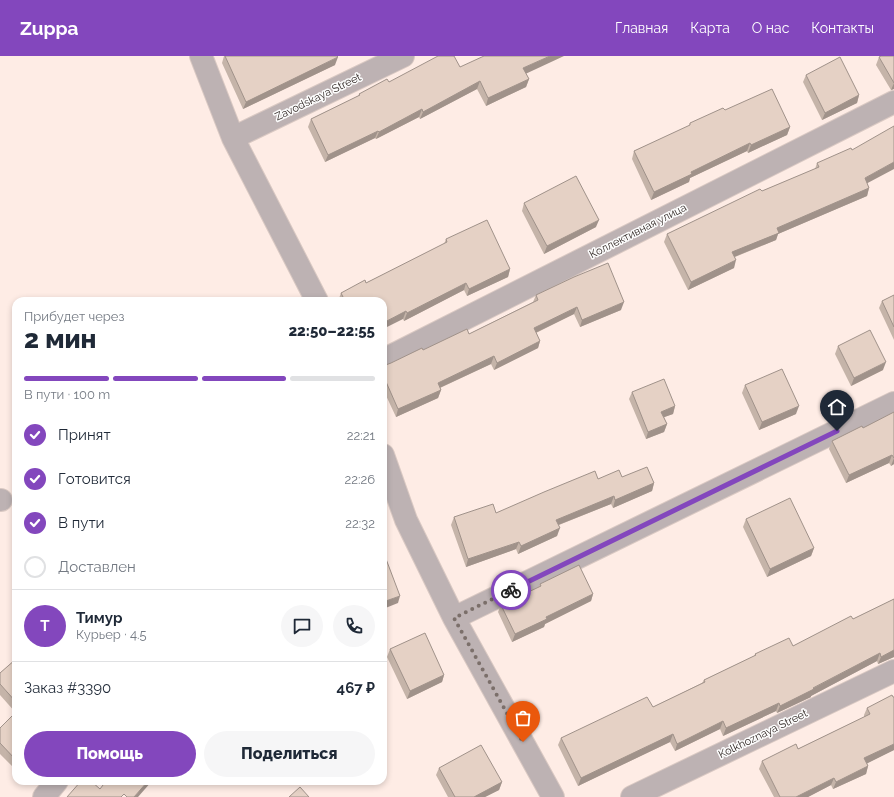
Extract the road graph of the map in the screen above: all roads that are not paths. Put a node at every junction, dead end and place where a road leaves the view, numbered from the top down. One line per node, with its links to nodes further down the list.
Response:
1 (201, 56): 4 (street)
2 (403, 56): 4 (street, Zavodskaya Street)
3 (894, 102): 6 (street, Коллективная улица)
4 (233, 138): 5 (street)
5 (315, 297)
6 (387, 358)
7 (894, 403): 9 (street)
8 (387, 466): 9 (street)
9 (454, 618): 13 (street)
10 (894, 671): 14 (street, Kolkhoznaya Street)
11 (54, 785): 12 (street)
12 (44, 797)
13 (553, 797)
14 (632, 797)

